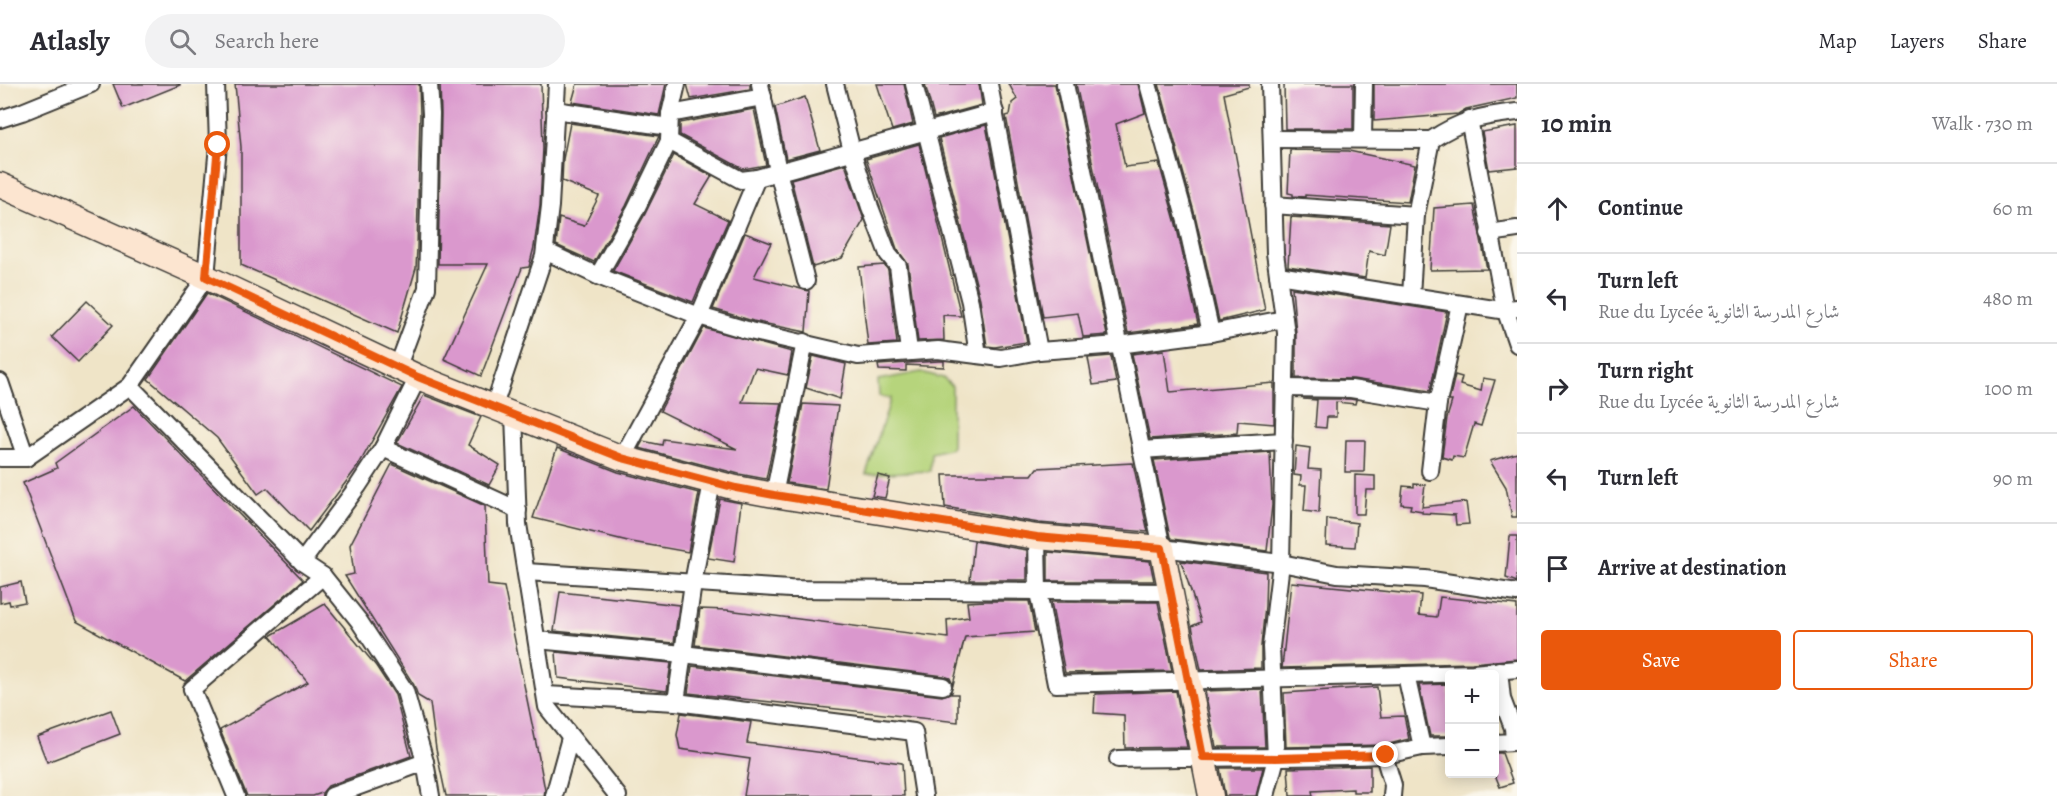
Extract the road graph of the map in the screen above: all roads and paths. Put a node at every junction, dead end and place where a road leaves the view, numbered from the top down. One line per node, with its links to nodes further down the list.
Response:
1 (91, 84): 15 (street)
2 (216, 84): 37 (street)
3 (429, 84): 51 (street)
4 (557, 84): 14 (street)
5 (677, 84): 20 (street)
6 (835, 84): 26 (street)
7 (914, 84): 22 (street)
8 (989, 84): 16 (street)
9 (1065, 84): 47 (street)
10 (1148, 84): 44 (street)
11 (1270, 84): 23 (street)
12 (1364, 84): 24 (street)
13 (762, 90): 20 (street); 27 (street)
14 (555, 110): 20 (street); 34 (street)
15 (22, 112): 18 (street); 21 (street)
16 (995, 112): 22 (street); 49 (street)
17 (1517, 112): 19 (street)
18 (0, 119)
19 (1469, 119): 25 (street); 33 (street)
20 (669, 127): 28 (street); 36 (street)
21 (0, 129)
22 (927, 130): 26 (street); 50 (street)
23 (1272, 139): 24 (street); 30 (street)
24 (1363, 139): 25 (street)
25 (1431, 140): 31 (street)
26 (852, 151): 27 (street); 48 (street)
27 (778, 171): 28 (street); 38 (street)
28 (757, 178): 42 (street)
29 (2, 188): 37 (street)
30 (1274, 205): 31 (street); 35 (street)
31 (1416, 215): 39 (street)
32 (1517, 229): 33 (street)
33 (1489, 233): 41 (street)
34 (545, 252): 36 (street); 57 (street)
35 (1278, 275): 39 (street); 43 (street)
36 (598, 276): 42 (street)
37 (206, 277): 51 (street); 53 (street)
38 (806, 281)
39 (1411, 296): 40 (street)
40 (1460, 304): 41 (street); 56 (street)
41 (1511, 309): 46 (street)
42 (699, 316): 45 (street); 63 (street)
43 (1284, 319): 44 (street); 54 (street)
44 (1211, 333): 47 (street)
45 (805, 342): 48 (street); 66 (street)
46 (1517, 344)
47 (1119, 345): 49 (street); 60 (street)
48 (909, 351): 50 (street)
49 (1039, 351): 50 (street)
50 (978, 355)
51 (408, 372): 57 (street); 59 (street)
52 (0, 382): 55 (street)
53 (130, 386): 62 (street); 70 (street)
54 (1285, 388): 56 (street); 58 (street)
55 (4, 403): 62 (street)
56 (1438, 403): 64 (street)
57 (504, 410): 63 (street); 67 (street)
58 (1284, 441): 60 (street); 71 (street)
59 (383, 448): 67 (street); 70 (street)
60 (1141, 450): 69 (street)
61 (0, 458): 62 (street)
62 (26, 458)
63 (622, 458): 65 (street)
64 (1430, 471)
65 (712, 482): 66 (street); 74 (street)
66 (774, 495): 68 (street)
67 (518, 510): 72 (street)
68 (1037, 537): 69 (street); 75 (street)
69 (1162, 548): 71 (street); 76 (street)
70 (302, 562): 73 (street)
71 (1281, 563): 77 (street); 84 (street)
72 (526, 572): 74 (street); 78 (street)
73 (323, 576): 98 (street); 99 (street)
74 (693, 583): 75 (street); 79 (street)
75 (1038, 592): 76 (street); 85 (street)
76 (1171, 592): 85 (street)
77 (1517, 593)
78 (537, 640): 79 (street); 87 (street)
79 (683, 654): 86 (street); 88 (street)
80 (1517, 669): 81 (street)
81 (1499, 670): 91 (street)
82 (1445, 673): 83 (street)
83 (1406, 675): 84 (street); 93 (street)
84 (1272, 679): 85 (street); 96 (street)
85 (1188, 681): 95 (street)
86 (943, 686)
87 (546, 695): 88 (street); 89 (street)
88 (675, 702): 104 (street)
89 (570, 738): 102 (street); 103 (street)
90 (1499, 743): 91 (street)
91 (1516, 743)
92 (1445, 746): 93 (street)
93 (1422, 747): 94 (street)
94 (1386, 755): 96 (street); 107 (street)
95 (1203, 757): 96 (street); 97 (street); 105 (street)
96 (1276, 758): 106 (street)
97 (1118, 759)
98 (425, 762): 100 (street); 101 (street)
99 (236, 796)
100 (332, 796)
101 (432, 796)
102 (554, 796)
103 (618, 796)
104 (924, 796)
105 (1211, 796)
106 (1266, 796)
107 (1392, 796)

